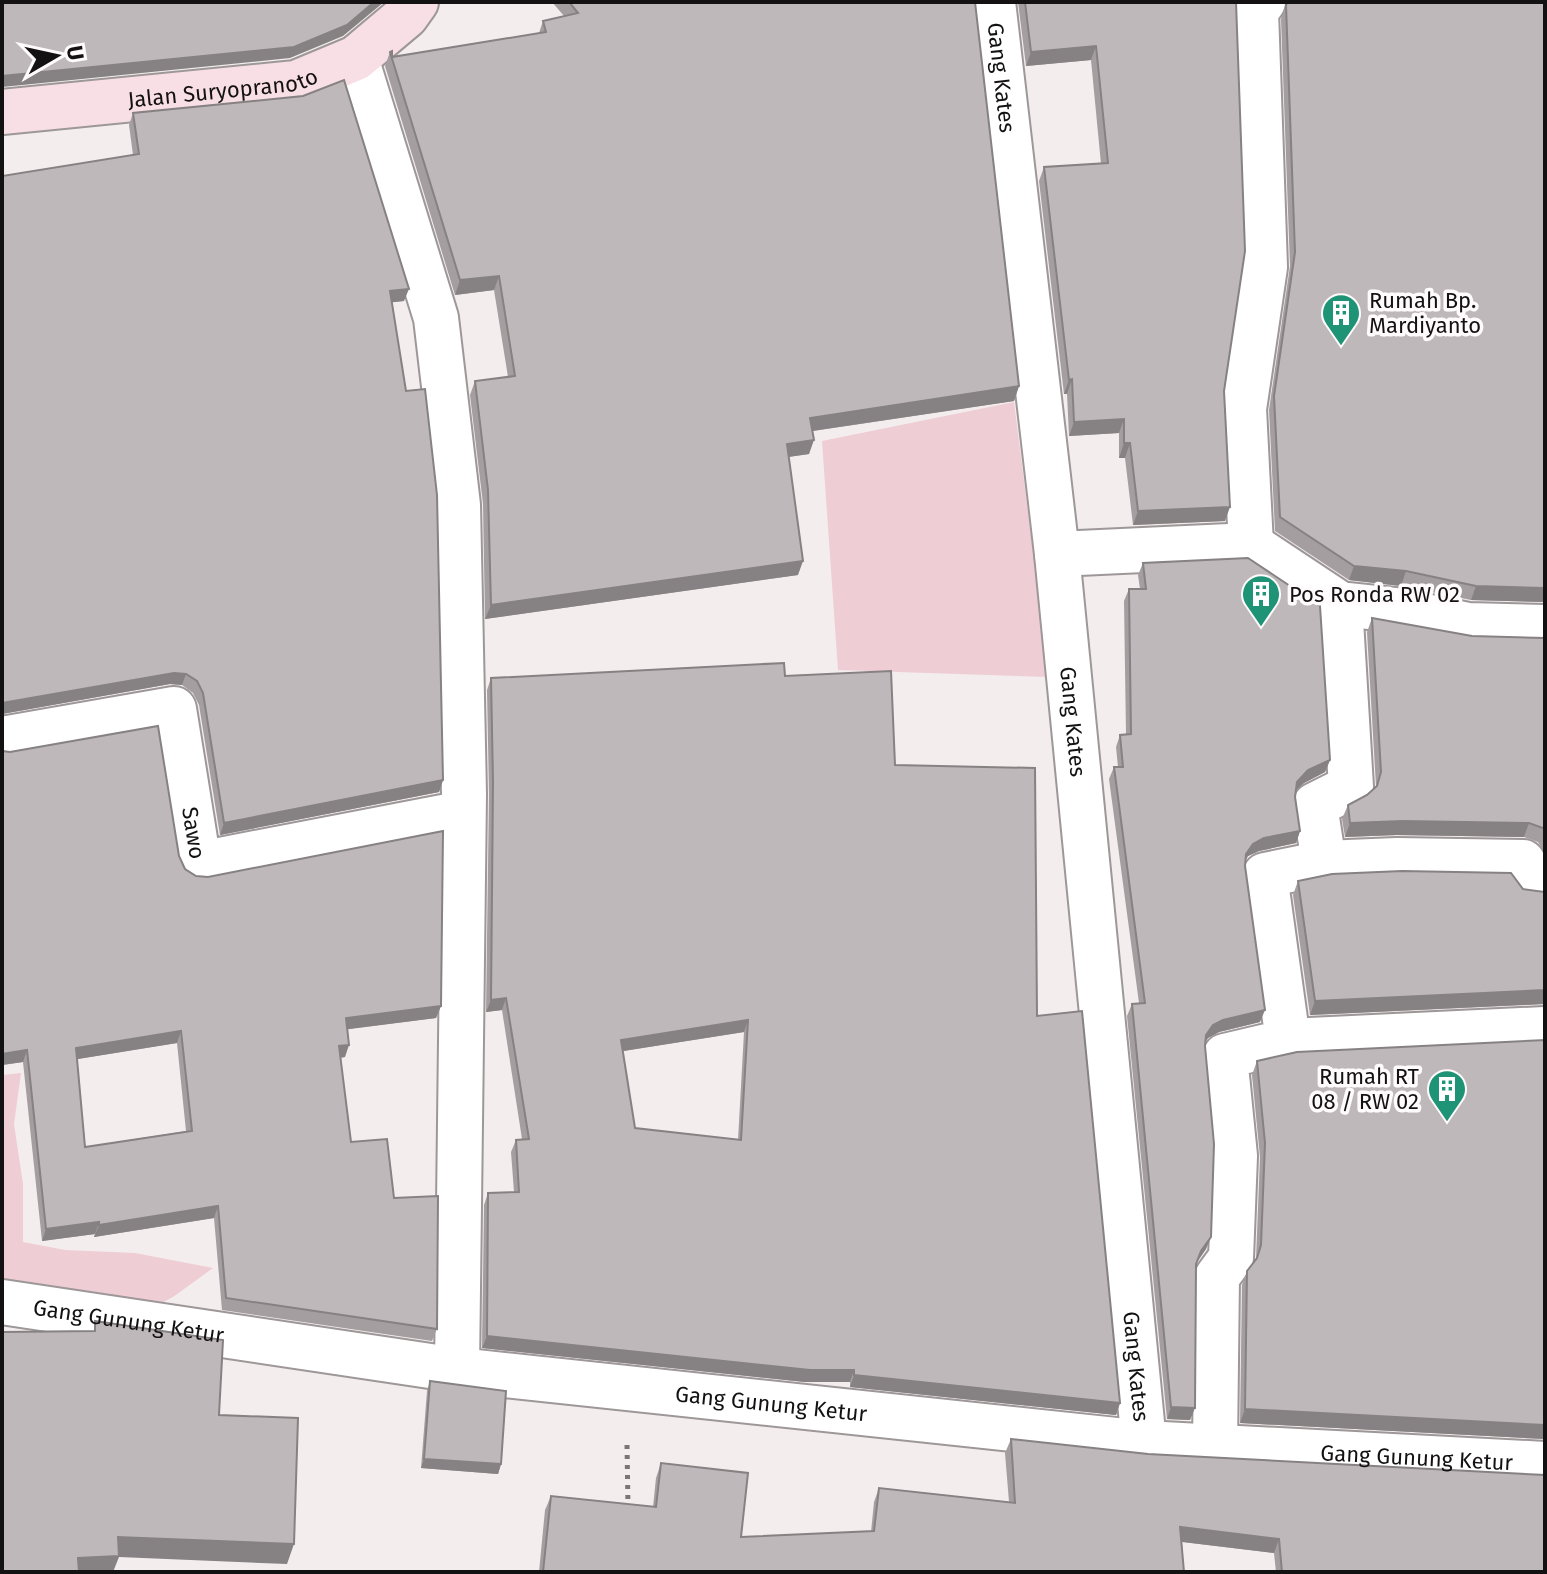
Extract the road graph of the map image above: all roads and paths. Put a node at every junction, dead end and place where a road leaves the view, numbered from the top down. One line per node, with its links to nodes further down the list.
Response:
1 (416, 2): 4 (main road, Jalan Suryopranoto)
2 (993, 2): 7 (street, Gang Kates)
3 (1263, 2): 6 (street)
4 (356, 58): 5 (main road, Jalan Suryopranoto); 11 (street)
5 (2, 112)
6 (1251, 545): 7 (street); 8 (street)
7 (1057, 554): 19 (street, Gang Kates)
8 (1340, 604): 9 (street); 12 (street)
9 (1545, 627)
10 (2, 739): 11 (street, Sawo)
11 (463, 813): 17 (street)
12 (1324, 863): 13 (street); 15 (street)
13 (1545, 882)
14 (1545, 1029): 15 (street)
15 (1288, 1041): 20 (street)
16 (2, 1302): 17 (street, Gang Gunung Ketur)
17 (457, 1370): 18 (street, Gang Gunung Ketur)
18 (626, 1388): 19 (street, Gang Gunung Ketur); 22 (path)
19 (1144, 1443): 20 (street, Gang Gunung Ketur)
20 (1215, 1447): 21 (street, Gang Gunung Ketur)
21 (1545, 1464)
22 (628, 1511)

